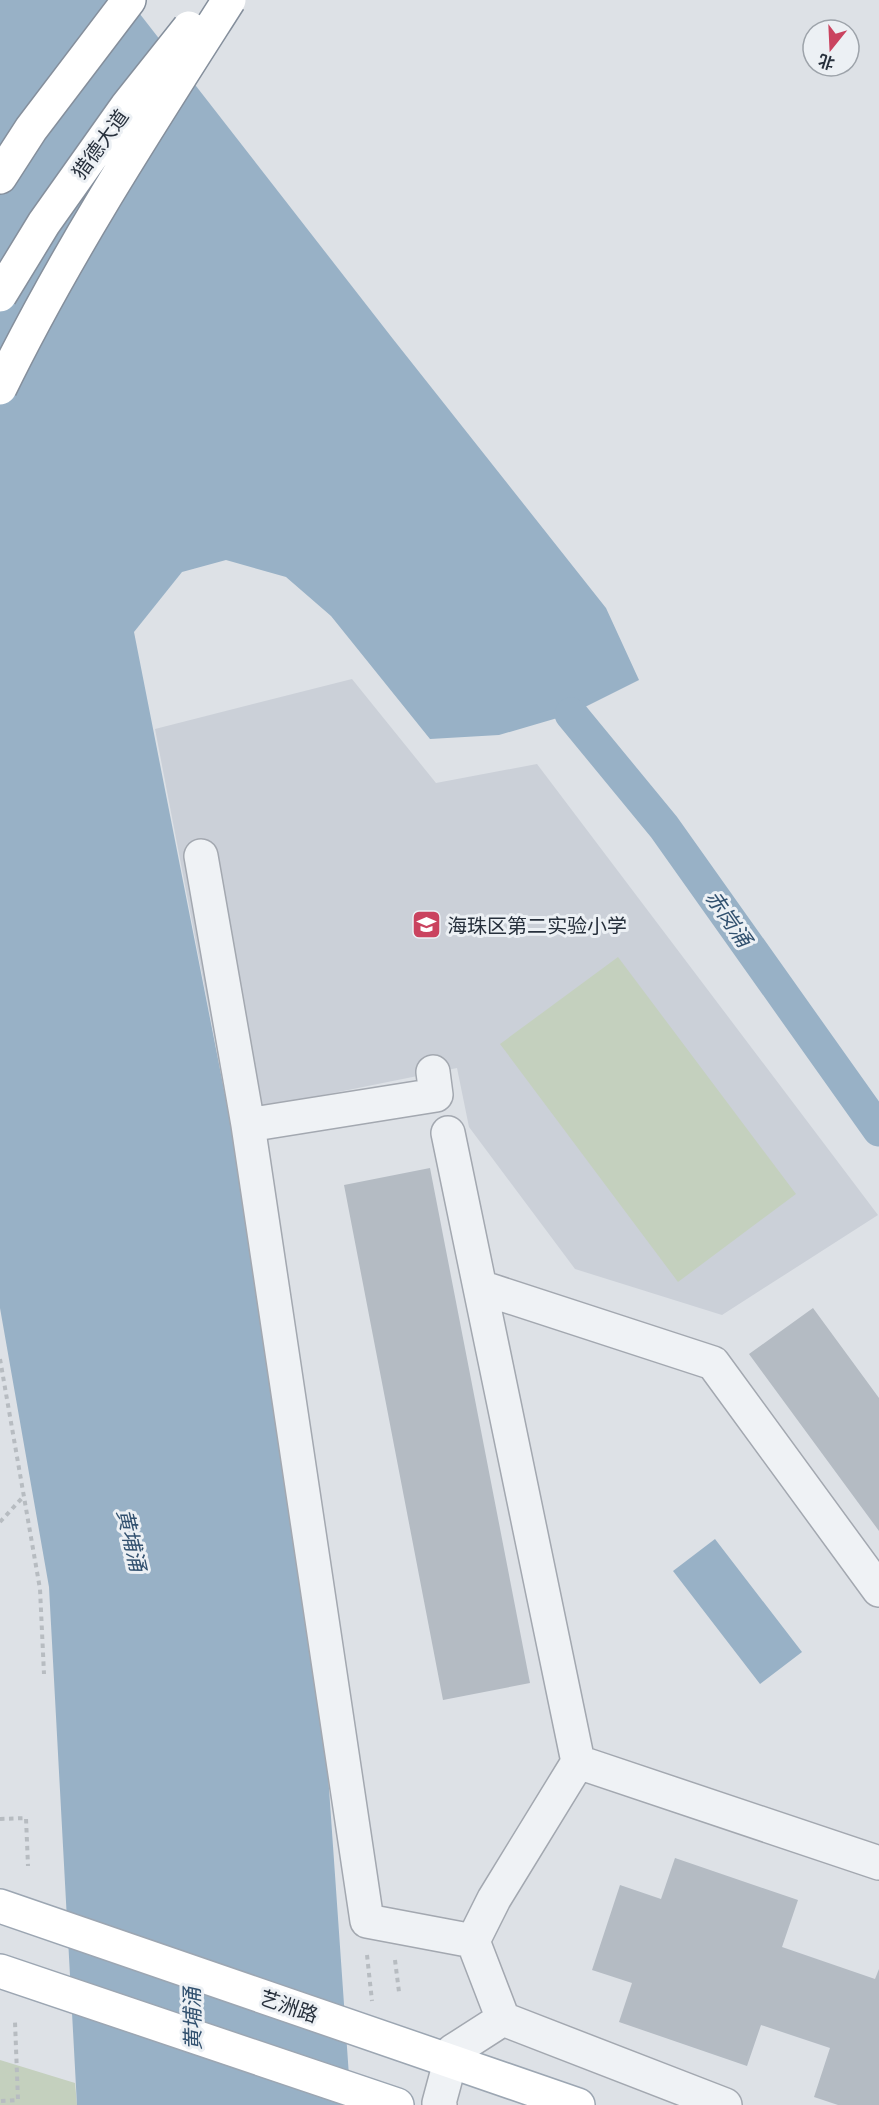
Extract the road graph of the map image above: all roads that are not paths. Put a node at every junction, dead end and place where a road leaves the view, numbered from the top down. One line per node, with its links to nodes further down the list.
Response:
1 (129, 0): 4 (main road)
2 (211, 0): 5 (main road, 猎德大道, bridge)
3 (229, 0): 6 (main road, bridge)
4 (0, 177)
5 (0, 295)
6 (0, 388)
7 (201, 856): 9 (street)
8 (433, 1072): 9 (street)
9 (248, 1125): 16 (street)
10 (447, 1133): 11 (street)
11 (480, 1287): 12 (street); 13 (street)
12 (879, 1590)
13 (578, 1762): 14 (street); 16 (street)
14 (879, 1863)
15 (0, 1906): 21 (main road, 艺洲路)
16 (473, 1941): 18 (street)
17 (0, 1971): 19 (main road)
18 (502, 2019): 20 (street); 22 (street)
19 (397, 2105)
20 (440, 2105)
21 (578, 2105)
22 (725, 2105)

